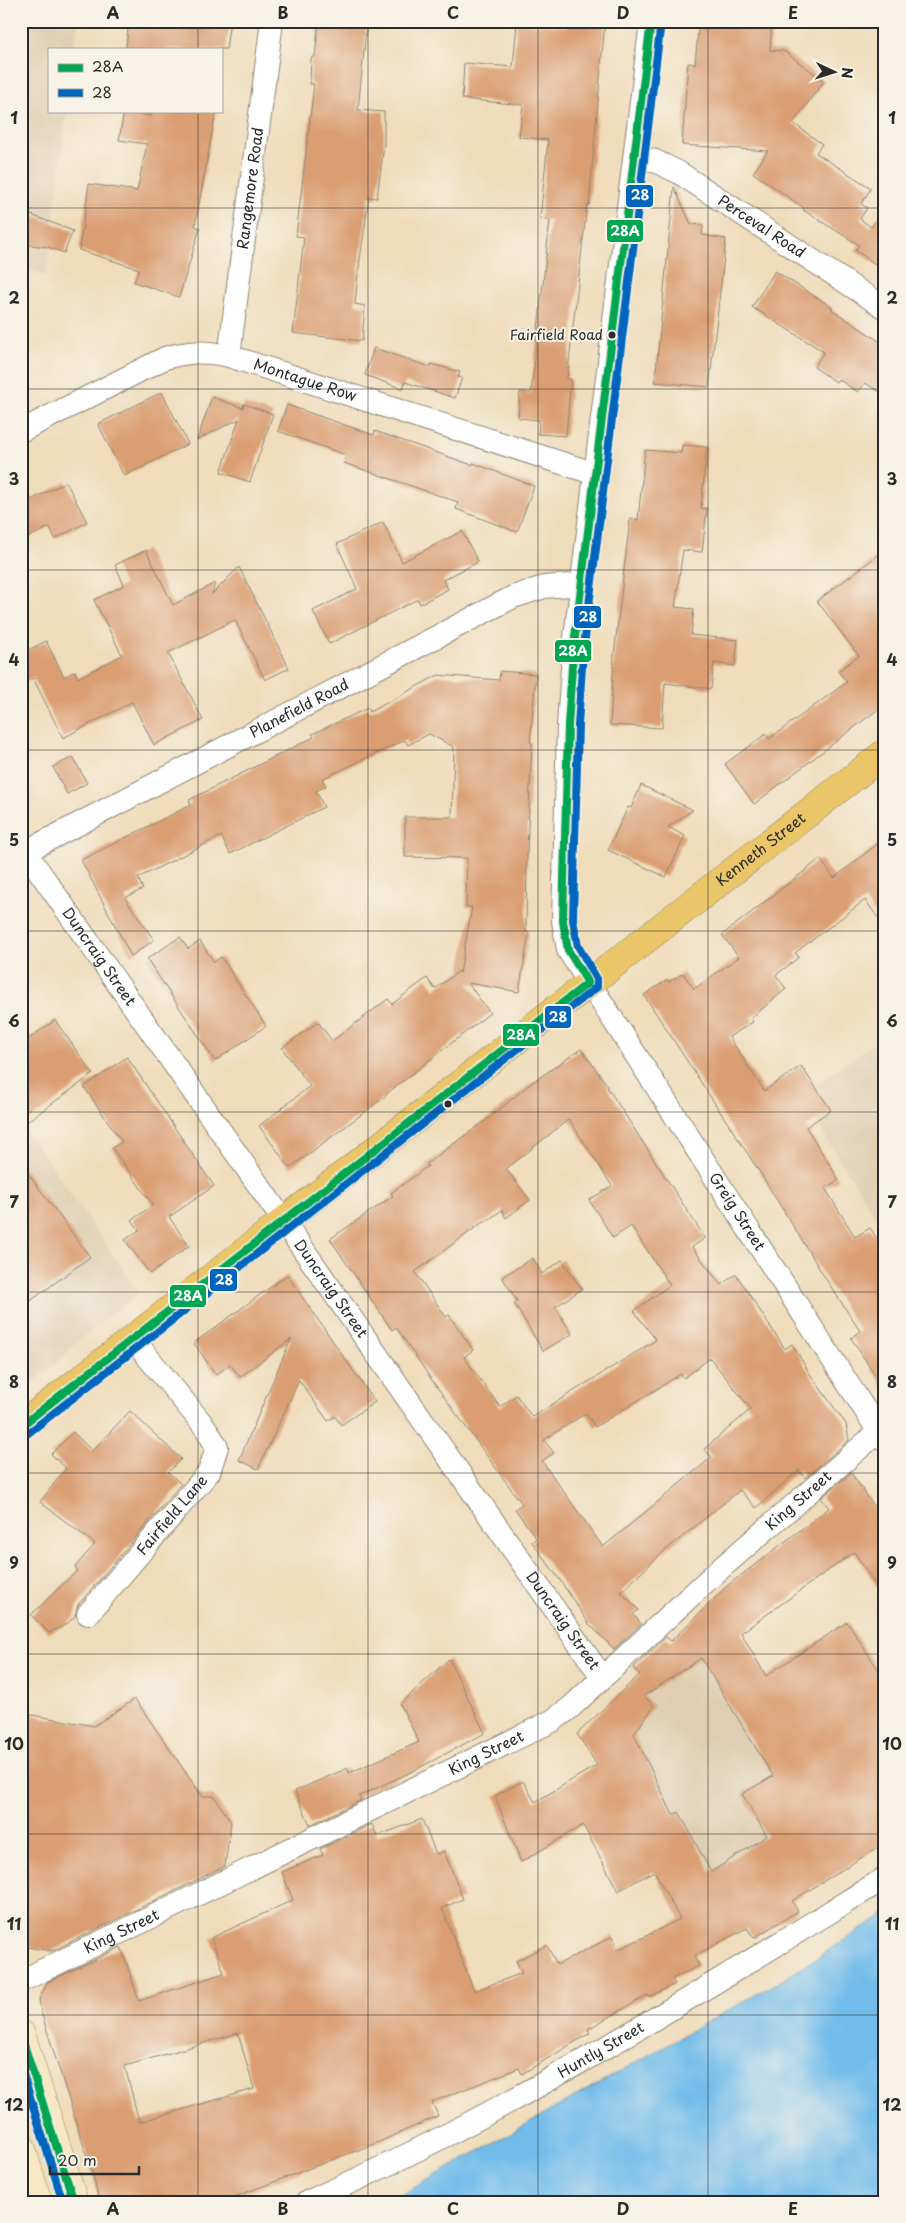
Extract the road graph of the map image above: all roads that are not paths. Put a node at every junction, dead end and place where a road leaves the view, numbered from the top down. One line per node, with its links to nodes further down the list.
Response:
1 (272, 21): 5 (street, Rangemore Road)
2 (651, 21): 3 (street)
3 (634, 156): 4 (street, Perceval Road); 7 (street)
4 (885, 308)
5 (229, 356): 6 (street, Montague Row); 7 (street, Montague Row)
6 (21, 431)
7 (596, 474): 8 (street)
8 (582, 584): 10 (street, Planefield Road); 11 (street)
9 (885, 753): 11 (highway, Kenneth Street)
10 (23, 852): 12 (street, Duncraig Street)
11 (588, 983): 12 (highway, Kenneth Street); 15 (street, Greig Street)
12 (283, 1221): 13 (highway, Kenneth Street); 17 (street, Duncraig Street)
13 (133, 1339): 14 (highway, Kenneth Street); 16 (street, Fairfield Lane)
14 (21, 1426)
15 (883, 1433): 17 (street, King Street)
16 (88, 1614)
17 (602, 1677): 19 (street, King Street)
18 (885, 1878): 24 (street, Huntly Street)
19 (21, 1982)
20 (21, 2034): 23 (main road)
21 (21, 2147): 22 (main road)
22 (38, 2202)
23 (74, 2202)
24 (307, 2202)

